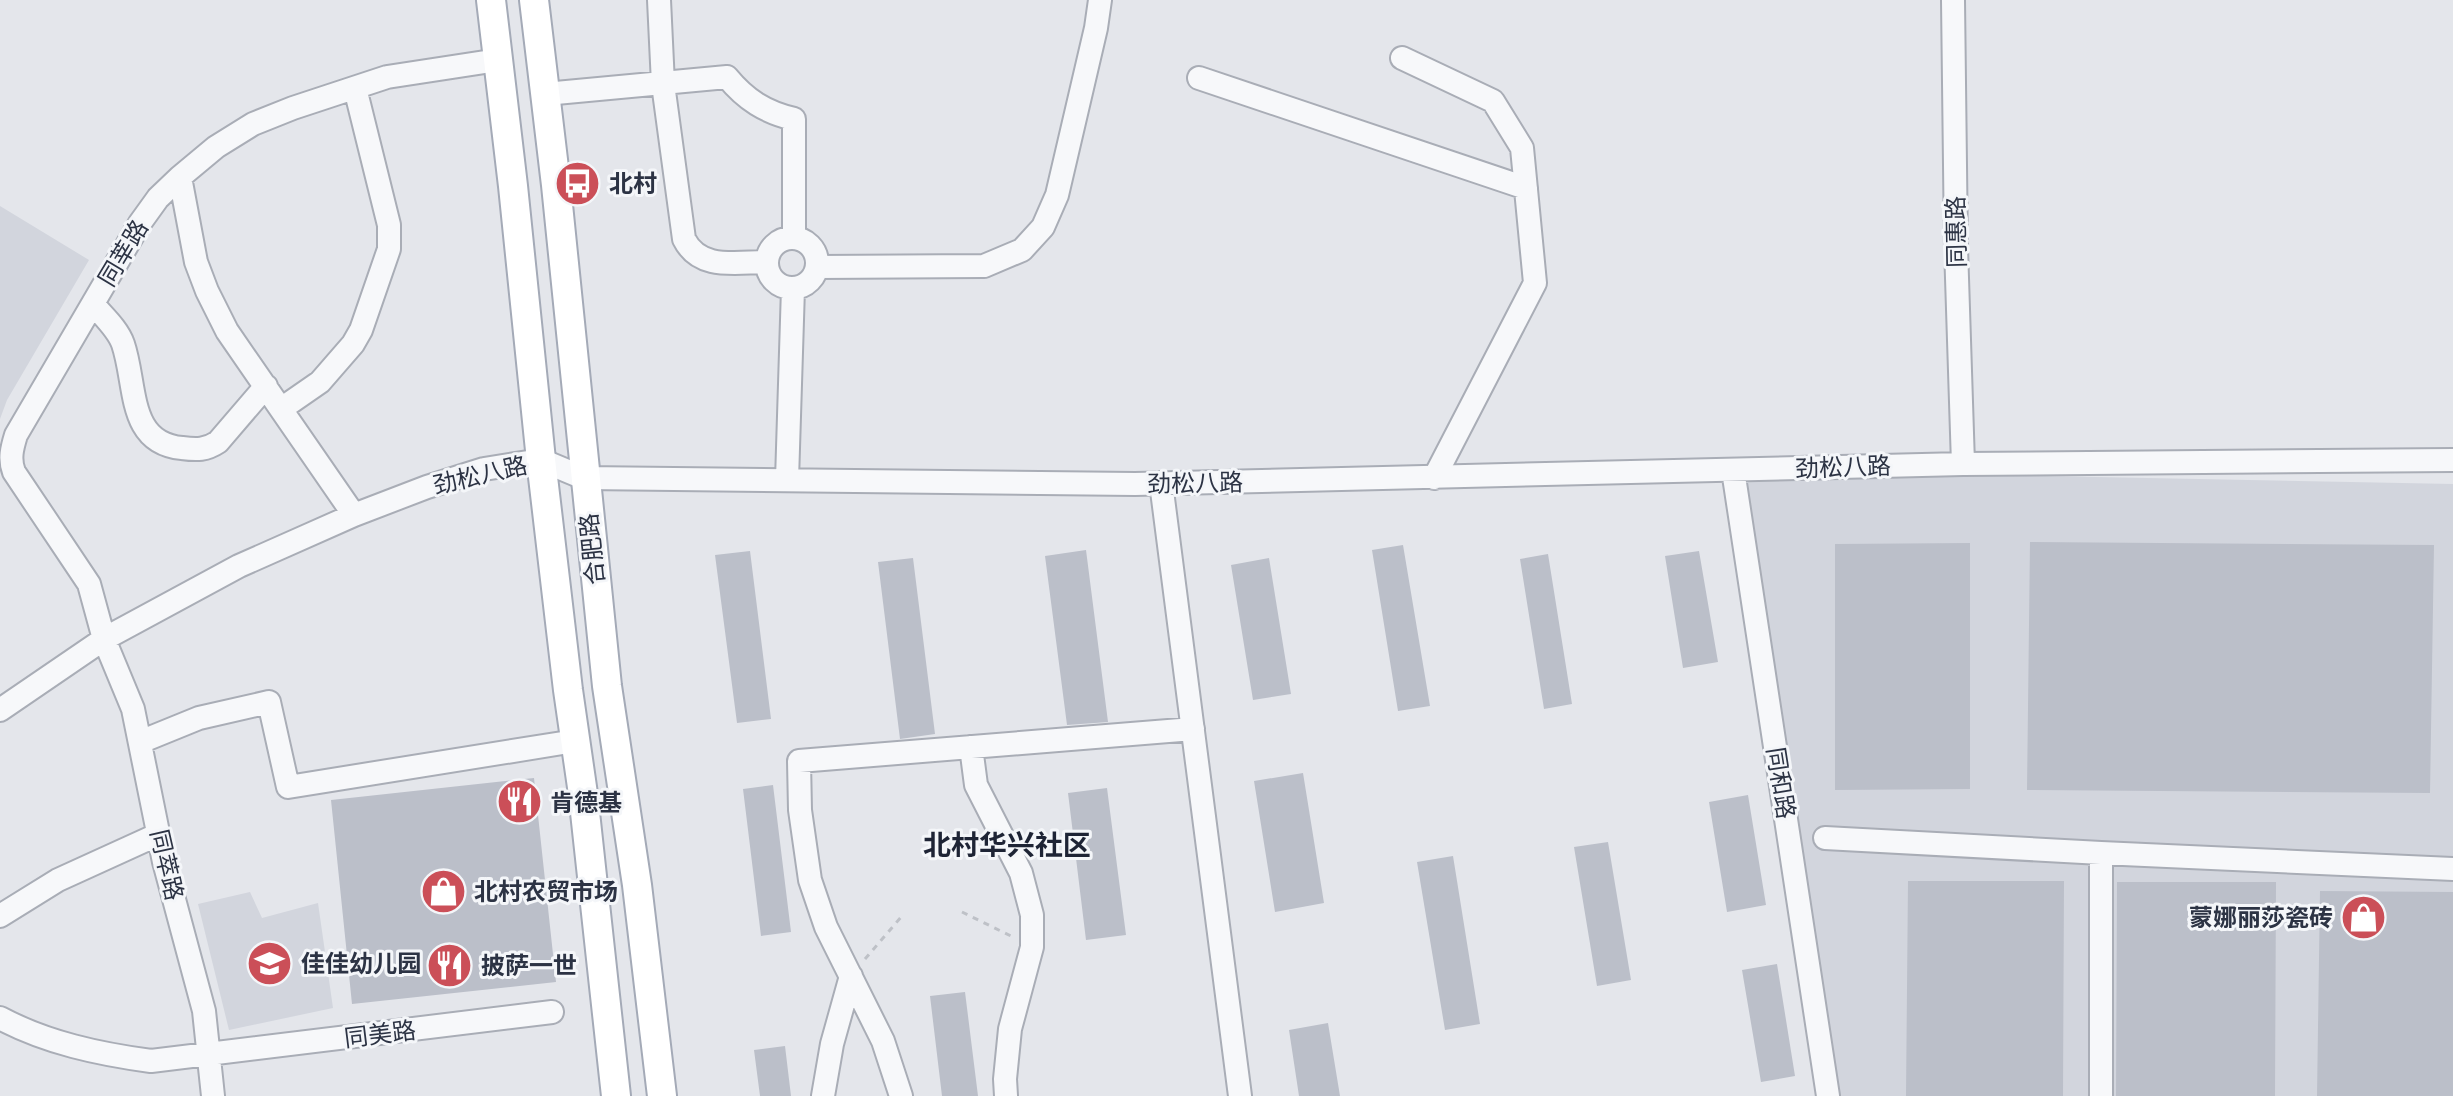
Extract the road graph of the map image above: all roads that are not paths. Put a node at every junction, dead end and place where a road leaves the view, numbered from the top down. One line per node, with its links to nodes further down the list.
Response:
1 (491, 0): 7 (main road, 合肥路)
2 (534, 0): 11 (main road, 合肥路)
3 (659, 0): 9 (street)
4 (1100, 0): 16 (street)
5 (1953, 0): 23 (street, 同惠路)
6 (1402, 58): 13 (street)
7 (498, 60): 10 (street, 同莘路); 21 (main road, 合肥路)
8 (1199, 78): 13 (street)
9 (663, 84): 11 (street); 14 (street); 15 (street)
10 (355, 88): 12 (street, 同莘路); 20 (street)
11 (545, 94): 25 (main road, 合肥路)
12 (180, 177): 18 (street, 同莘路); 19 (street)
13 (1526, 188): 26 (street)
14 (794, 237): 15 (street); 16 (street)
15 (767, 262): 17 (street)
16 (817, 267): 17 (street)
17 (793, 288): 27 (street)
18 (93, 304): 19 (street); 30 (street, 同莘路)
19 (266, 386): 20 (street)
20 (281, 409): 29 (street)
21 (541, 460): 25 (street, 劲松八路); 29 (street, 劲松八路); 33 (main road, 合肥路)
22 (2453, 460): 23 (street, 劲松八路)
23 (1963, 464): 24 (street, 劲松八路)
24 (1733, 470): 26 (street, 劲松八路); 52 (street, 同和路)
25 (584, 478): 27 (street, 劲松八路); 47 (main road, 合肥路)
26 (1434, 478): 28 (street, 劲松八路)
27 (787, 480): 28 (street, 劲松八路)
28 (1161, 483): 32 (street)
29 (354, 515): 30 (street, 劲松八路)
30 (104, 639): 31 (street, 劲松八路); 34 (street, 同萃路)
31 (0, 710)
32 (1193, 729): 35 (street); 51 (street)
33 (575, 741): 34 (street); 46 (main road, 合肥路)
34 (140, 742): 36 (street, 同萃路)
35 (971, 747): 41 (street); 50 (street)
36 (159, 834): 40 (street); 44 (street, 同萃路)
37 (1825, 838): 38 (street)
38 (2101, 853): 39 (street); 53 (street)
39 (2453, 869)
40 (0, 916)
41 (851, 976): 48 (street); 49 (street)
42 (552, 1012): 44 (street, 同美路)
43 (0, 1018): 44 (street, 同美路)
44 (209, 1055): 45 (street, 同萃路)
45 (213, 1096)
46 (616, 1096)
47 (662, 1096)
48 (823, 1096)
49 (901, 1096)
50 (1006, 1096)
51 (1240, 1096)
52 (1828, 1096)
53 (2101, 1096)

